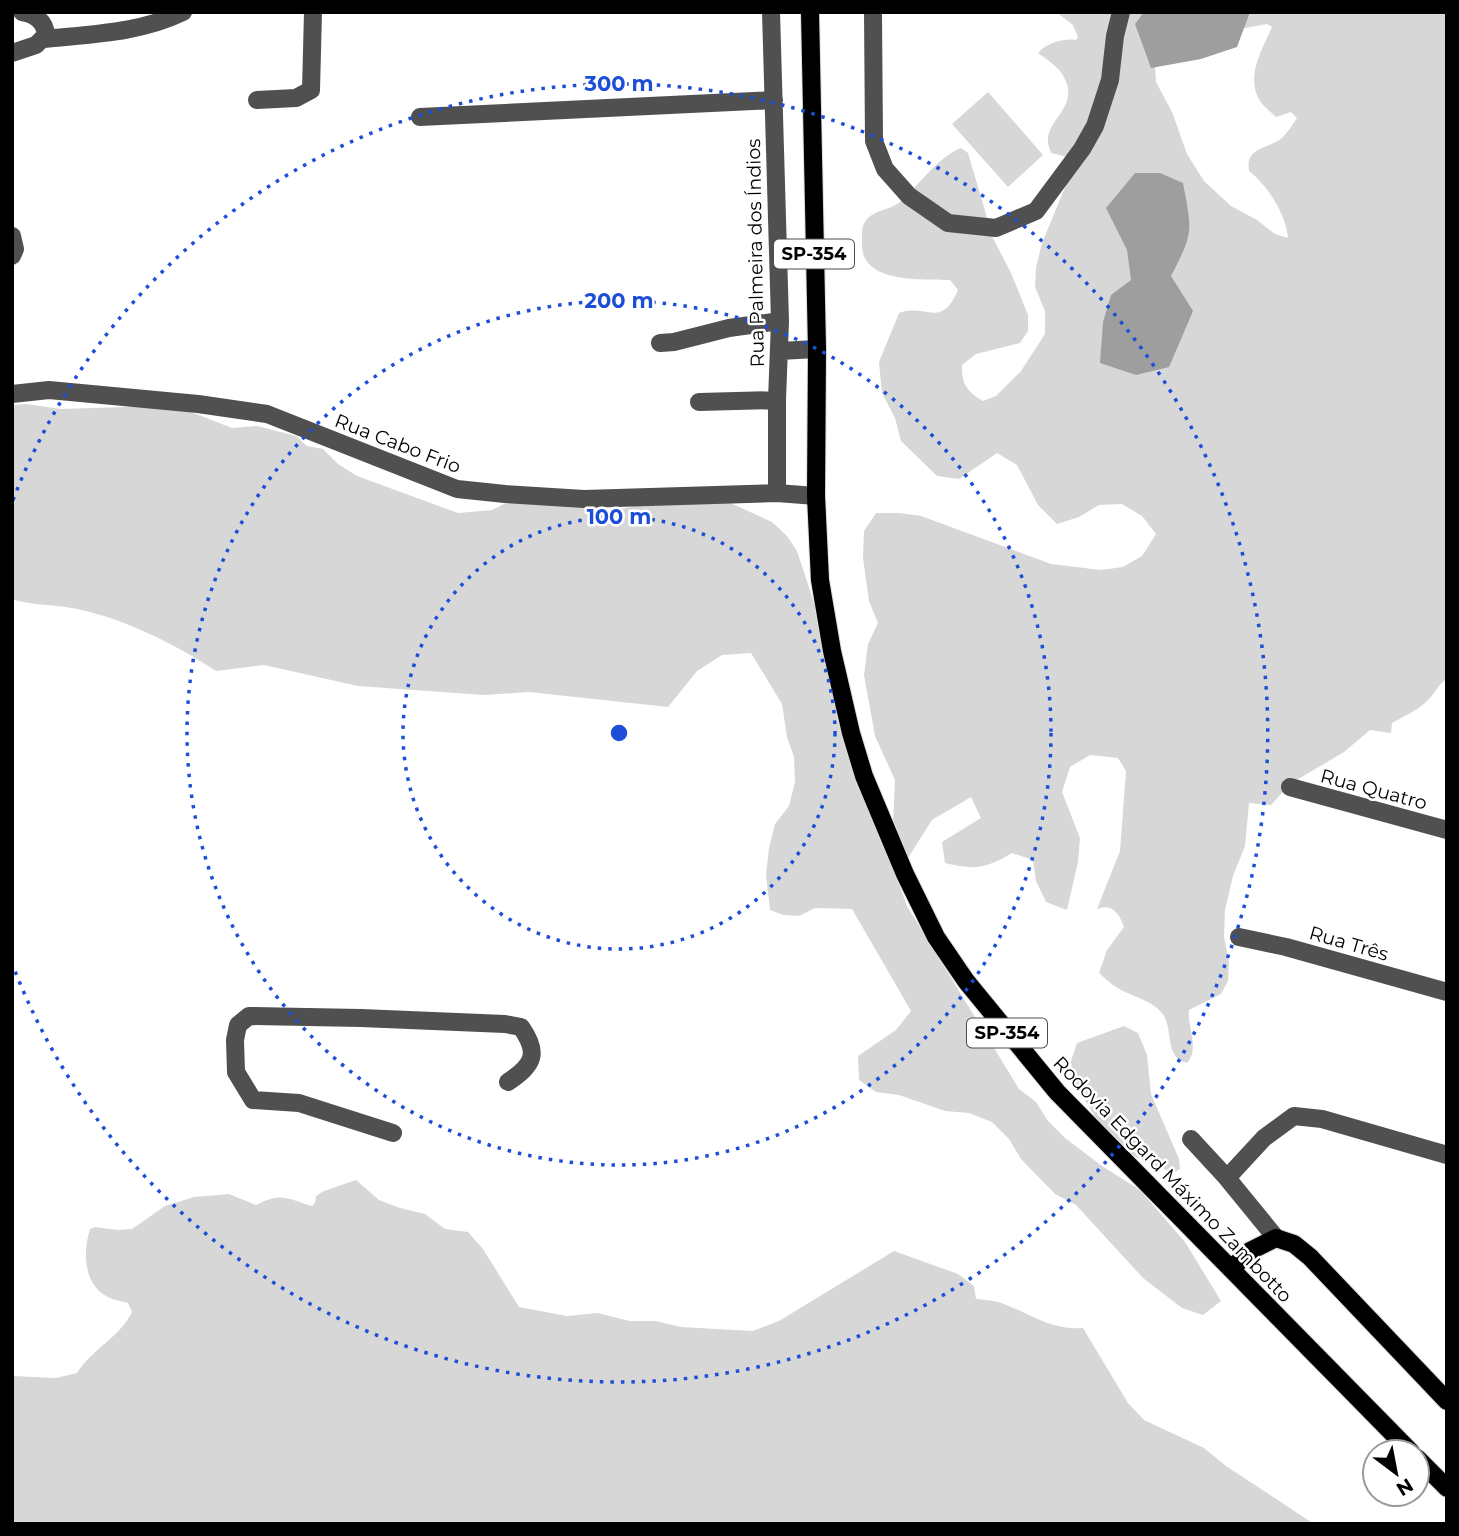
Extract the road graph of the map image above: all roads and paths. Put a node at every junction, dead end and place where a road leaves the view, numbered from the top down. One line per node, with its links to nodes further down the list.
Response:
1 (183, 12): 8 (street)
2 (313, 12): 10 (street)
3 (771, 12): 11 (street, Rua Palmeira dos Índios)
4 (810, 12): 17 (main road, Rodovia Edgard Máximo Zambotto / SP-354)
5 (873, 12): 6 (street)
6 (1121, 12)
7 (25, 13): 8 (street)
8 (45, 25): 9 (street)
9 (12, 53)
10 (257, 100)
11 (774, 100): 12 (street); 15 (street, Rua Palmeira dos Índios)
12 (420, 117)
13 (12, 236): 14 (street)
14 (12, 256)
15 (780, 321): 16 (street); 18 (street, Rua Palmeira dos Índios)
16 (660, 343)
17 (817, 349): 18 (street); 23 (main road, Rodovia Edgard Máximo Zambotto / SP-354)
18 (779, 351): 20 (street, Rua Palmeira dos Índios)
19 (12, 394): 22 (street, Rua Cabo Frio)
20 (777, 400): 21 (street); 22 (street, Rua Palmeira dos Índios)
21 (699, 402)
22 (777, 494): 23 (street, Rua Cabo Frio)
23 (816, 496): 34 (main road, Rodovia Edgard Máximo Zambotto / SP-354)
24 (1290, 787): 25 (street, Rua Quatro)
25 (1447, 830)
26 (1239, 937): 27 (street, Rua Três)
27 (1447, 992)
28 (508, 1082): 29 (street)
29 (393, 1133)
30 (1191, 1139): 32 (street)
31 (1447, 1155): 32 (street)
32 (1227, 1178): 33 (street)
33 (1276, 1238): 34 (main road); 35 (main road)
34 (1231, 1269): 36 (main road, Rodovia Edgard Máximo Zambotto / SP-354)
35 (1447, 1401)
36 (1397, 1438)
37 (1431, 1472): 38 (main road)
38 (1447, 1488)

